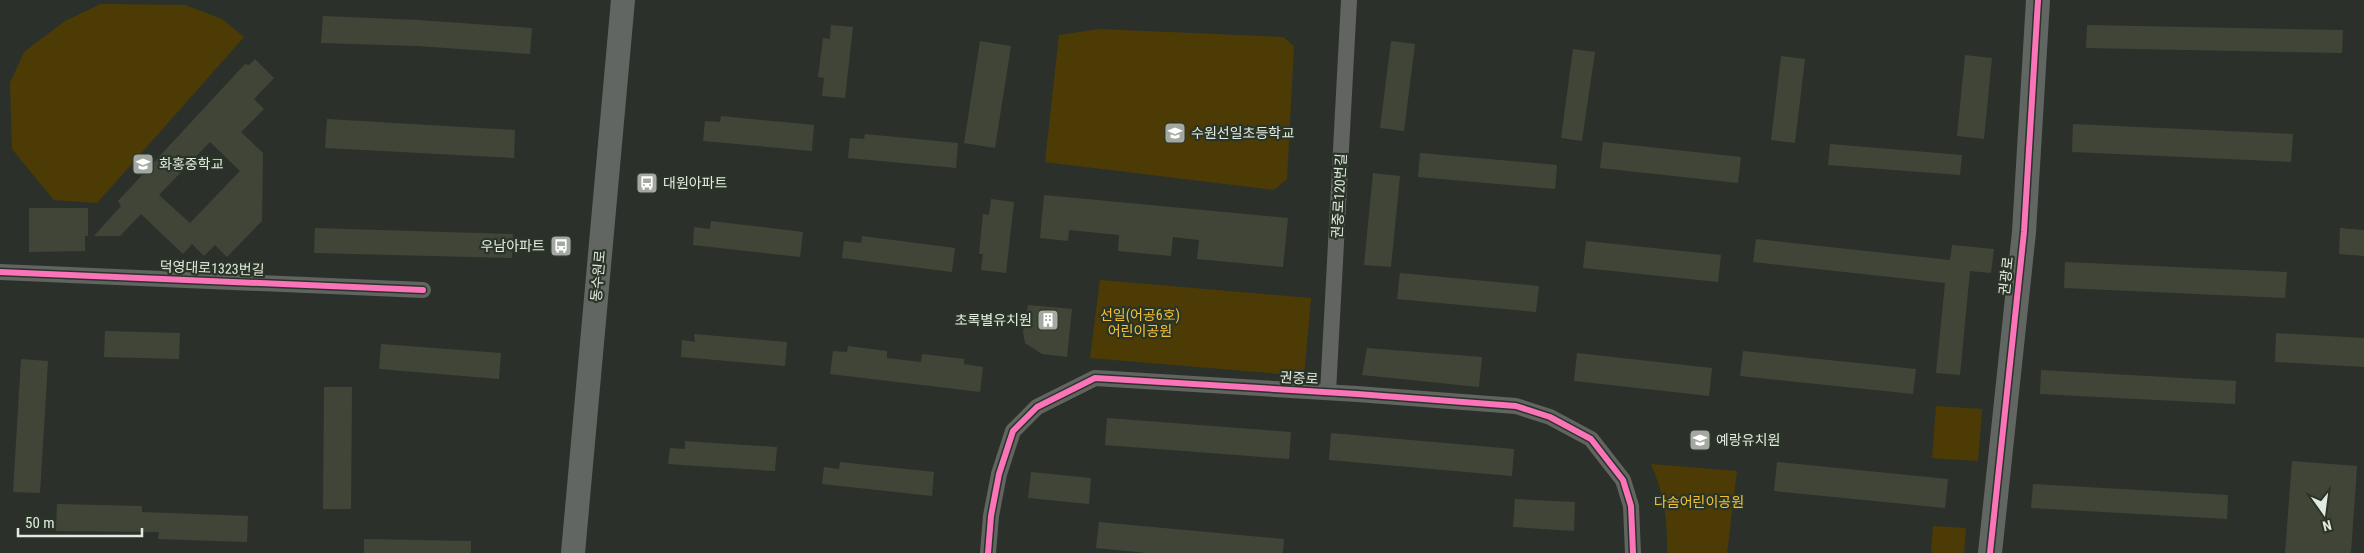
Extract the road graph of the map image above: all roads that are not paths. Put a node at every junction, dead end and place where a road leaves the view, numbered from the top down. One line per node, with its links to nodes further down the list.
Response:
1 (624, 0): 7 (main road, 동수원로)
2 (1349, 0): 6 (street, 권중로120번길)
3 (2038, 0): 10 (main road, 권광로)
4 (0, 272): 5 (street, 덕영대로1323번길)
5 (423, 290)
6 (1328, 392): 8 (street, 권중로); 9 (street, 권중로)
7 (573, 553)
8 (988, 553)
9 (1633, 553)
10 (1990, 553)

